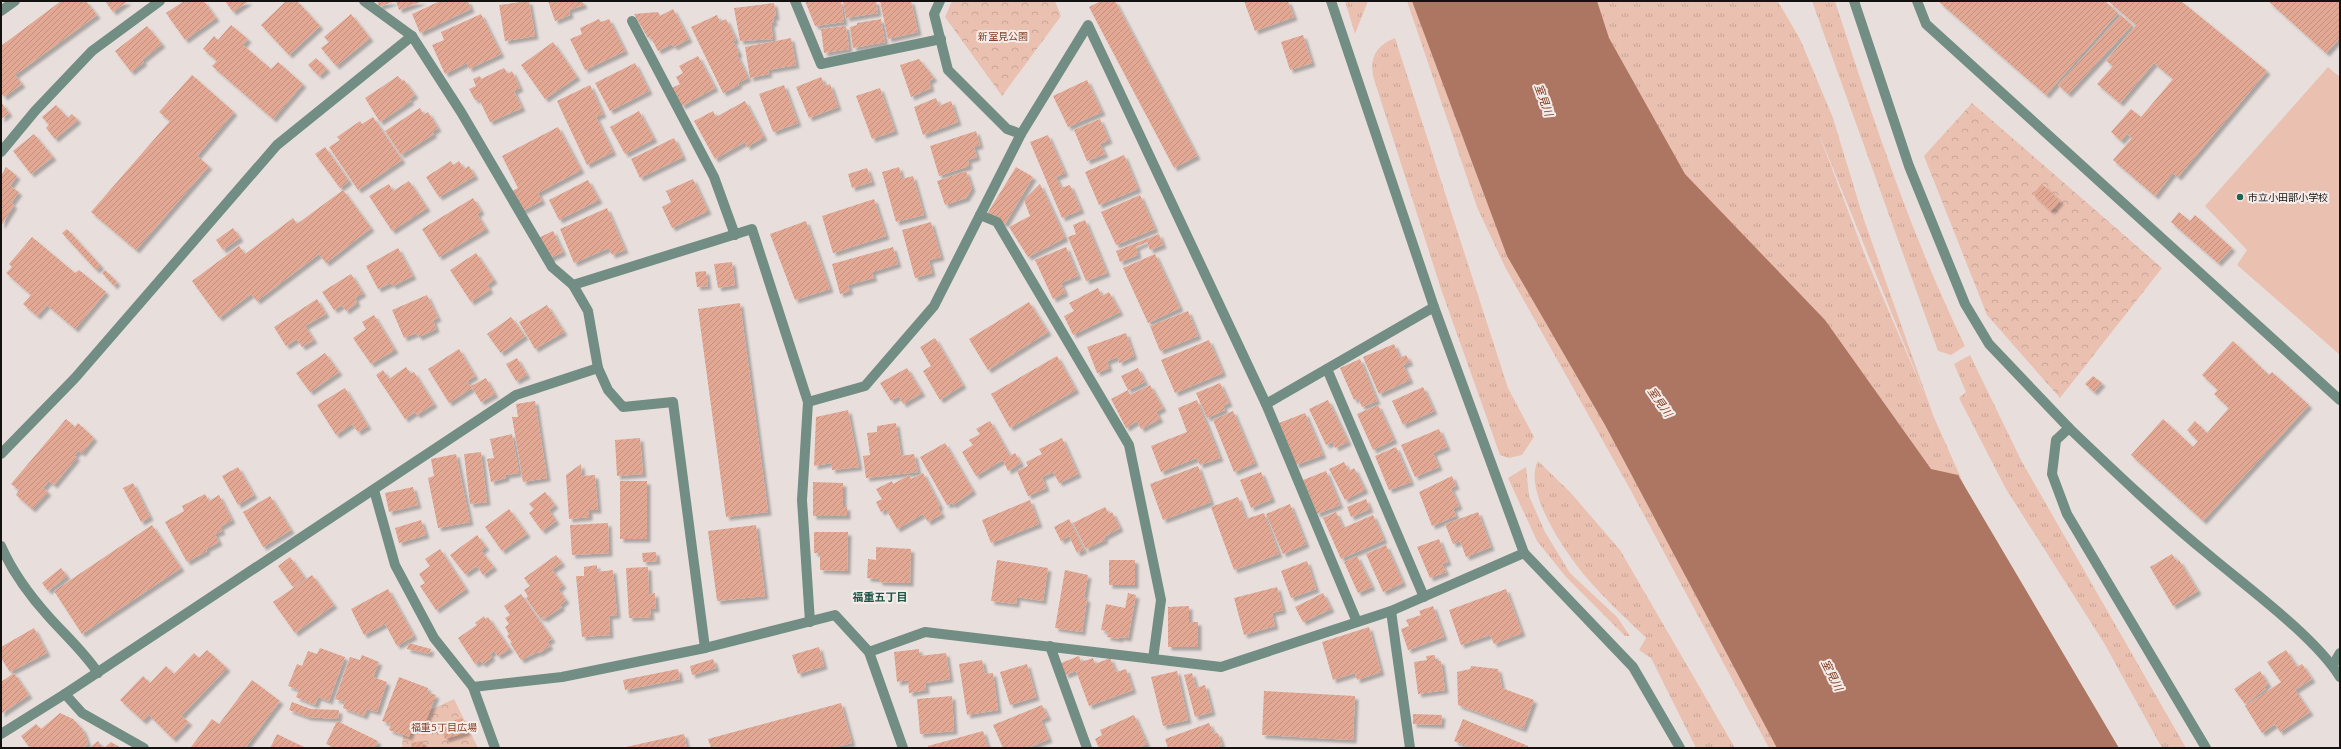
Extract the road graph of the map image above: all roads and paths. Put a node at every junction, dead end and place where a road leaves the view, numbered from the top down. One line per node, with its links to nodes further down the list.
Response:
1 (14, 1): 9 (street)
2 (160, 1): 14 (street)
3 (364, 1): 11 (street)
4 (795, 1): 12 (street)
5 (940, 1): 12 (street)
6 (1331, 1): 18 (street)
7 (1854, 1): 24 (street)
8 (1917, 1): 21 (street)
9 (1, 11)
10 (632, 21): 16 (street)
11 (412, 36): 17 (street); 25 (street)
12 (941, 39): 13 (street)
13 (1021, 134): 15 (street); 23 (street)
14 (1, 152)
15 (980, 214): 22 (street); 37 (street)
16 (735, 235): 17 (street); 22 (street)
17 (572, 285): 19 (street)
18 (1434, 307): 20 (street); 28 (street)
19 (598, 368): 26 (street); 34 (street)
20 (1327, 369): 23 (street); 29 (street)
21 (2340, 400)
22 (808, 402): 31 (street)
23 (1266, 404): 32 (street)
24 (2069, 428): 38 (street); 50 (street)
25 (1, 454)
26 (374, 490): 39 (street); 41 (street)
27 (1, 546): 39 (street)
28 (1524, 553): 29 (street); 49 (street)
29 (1424, 597): 30 (street)
30 (1391, 611): 32 (street); 48 (street)
31 (810, 622): 34 (street); 35 (street)
32 (1357, 622): 37 (street)
33 (1050, 646): 35 (street); 37 (street); 47 (street)
34 (705, 648): 41 (street)
35 (870, 652): 46 (street)
36 (2340, 653): 38 (street)
37 (1153, 659)
38 (2333, 665): 40 (street)
39 (98, 673): 42 (street)
40 (2340, 677)
41 (473, 687): 45 (street)
42 (65, 694): 43 (street); 44 (street)
43 (1, 734)
44 (144, 748)
45 (495, 748)
46 (903, 748)
47 (1087, 748)
48 (1410, 748)
49 (1680, 748)
50 (2206, 748)

